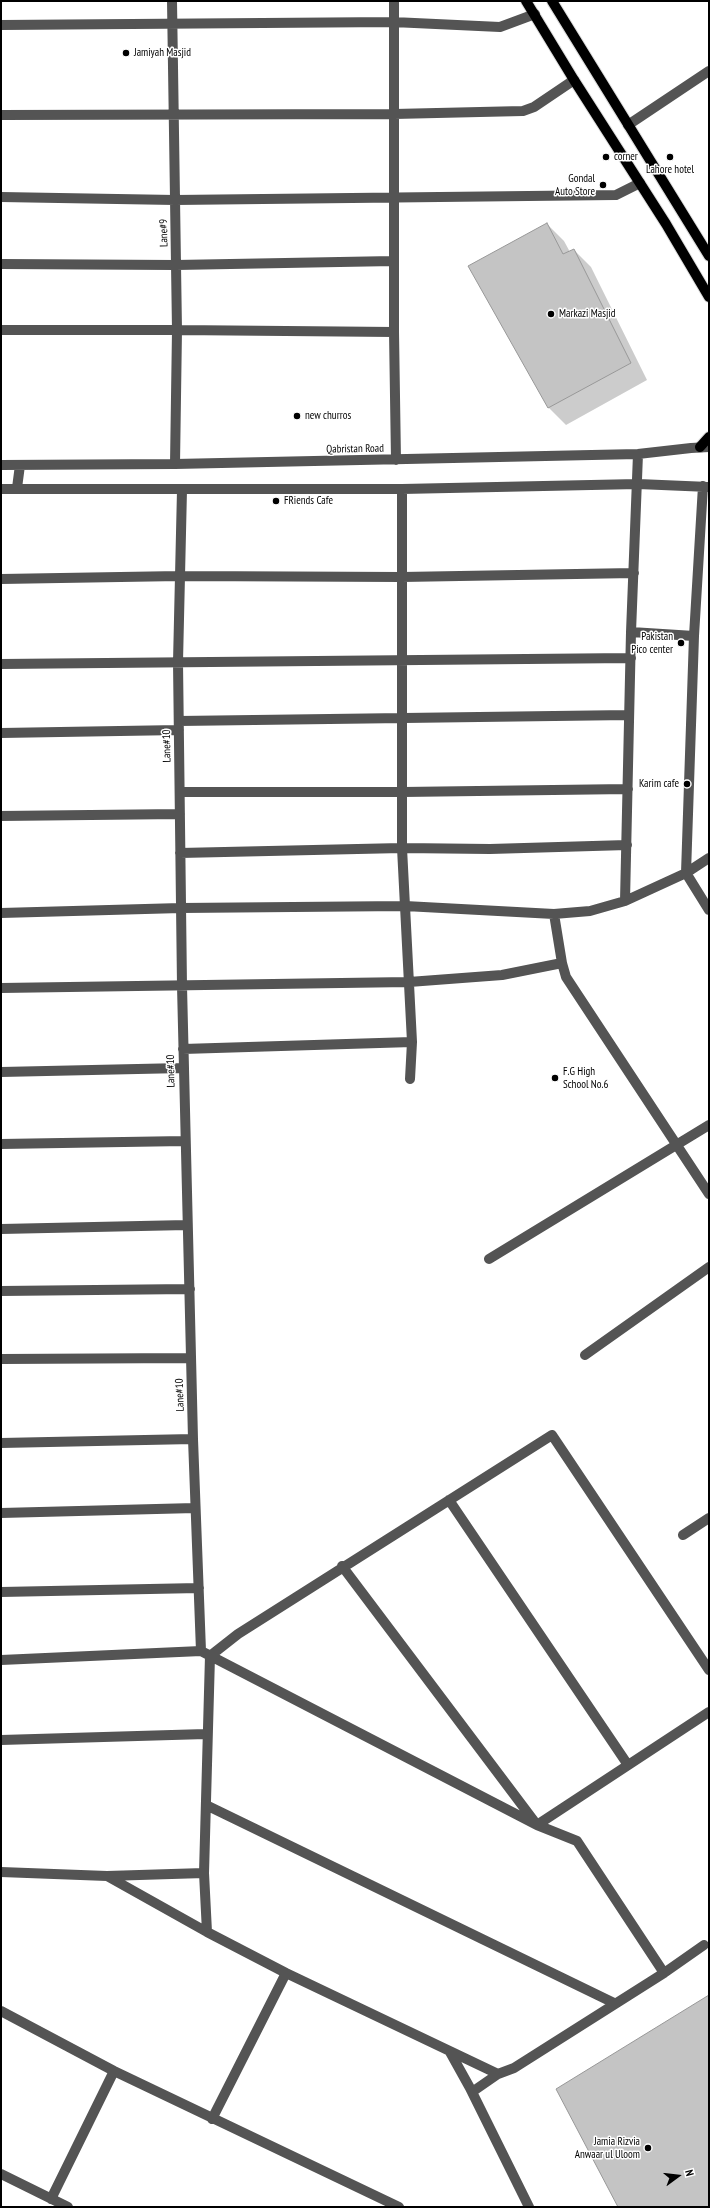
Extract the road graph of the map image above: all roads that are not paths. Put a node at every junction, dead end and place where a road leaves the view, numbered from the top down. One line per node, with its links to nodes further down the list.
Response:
1 (172, 1): 7 (street, Lane#9)
2 (394, 1): 6 (street)
3 (526, 1): 5 (main road)
4 (552, 1): 14 (main road)
5 (534, 14): 6 (street); 10 (main road)
6 (393, 22): 7 (street); 11 (street)
7 (173, 24): 8 (street); 13 (street, Lane#9)
8 (1, 25)
9 (709, 71): 14 (street)
10 (574, 80): 11 (street); 15 (main road)
11 (394, 114): 13 (street); 17 (street)
12 (1, 115): 13 (street)
13 (175, 115): 18 (street, Lane#9)
14 (628, 125): 19 (main road)
15 (640, 183): 17 (street); 23 (main road)
16 (1, 197): 18 (street)
17 (394, 198): 18 (street); 20 (street)
18 (176, 200): 22 (street, Lane#9)
19 (709, 256)
20 (394, 261): 22 (street); 26 (street)
21 (1, 264): 22 (street)
22 (176, 265): 25 (street, Lane#9)
23 (709, 297)
24 (1, 330): 25 (street)
25 (177, 330): 26 (street); 31 (street, Lane#9)
26 (394, 332): 30 (street)
27 (709, 437): 28 (main road)
28 (704, 447): 29 (street, Qabristan Road)
29 (638, 454): 30 (street, Qabristan Road); 34 (street)
30 (396, 460): 31 (street, Qabristan Road)
31 (175, 464): 33 (street, Qabristan Road)
32 (1, 465): 33 (street, Qabristan Road)
33 (20, 465): 36 (street)
34 (638, 484): 35 (street); 38 (street); 40 (street)
35 (706, 486): 45 (street)
36 (18, 488): 37 (street); 39 (street)
37 (1, 489)
38 (402, 489): 39 (street); 42 (street)
39 (182, 490): 41 (street, Lane#10)
40 (634, 573): 42 (street); 44 (street)
41 (180, 576): 42 (street); 43 (street); 48 (street, Lane#10)
42 (402, 577): 47 (street)
43 (1, 579)
44 (631, 632): 45 (street); 46 (street)
45 (694, 636): 63 (street)
46 (631, 658): 47 (street); 50 (street)
47 (402, 661): 48 (street); 51 (street)
48 (178, 662): 49 (street); 52 (street, Lane#10)
49 (1, 664)
50 (629, 715): 51 (street); 54 (street)
51 (402, 720): 52 (street); 56 (street)
52 (179, 726): 53 (street); 55 (street, Lane#10)
53 (1, 733)
54 (628, 789): 56 (street); 59 (street)
55 (180, 792): 56 (street); 57 (street, Lane#10)
56 (403, 792): 60 (street)
57 (180, 814): 58 (street); 61 (street, Lane#10)
58 (1, 816)
59 (626, 845): 60 (street); 64 (street)
60 (402, 848): 61 (street); 65 (street)
61 (180, 853): 66 (street, Lane#10)
62 (709, 858): 63 (street)
63 (686, 873): 64 (street); 67 (street)
64 (625, 901): 69 (street)
65 (404, 906): 66 (street); 69 (street); 71 (street)
66 (181, 908): 68 (street); 72 (street, Lane#10)
67 (709, 910)
68 (1, 913)
69 (554, 914): 70 (street)
70 (562, 963): 71 (street); 82 (street)
71 (409, 982): 72 (street); 74 (street)
72 (182, 986): 73 (street); 75 (street, Lane#10)
73 (1, 988)
74 (412, 1042): 75 (street); 78 (street)
75 (183, 1049): 76 (street, Lane#10)
76 (183, 1068): 77 (street); 80 (street, Lane#10)
77 (1, 1072)
78 (410, 1079)
79 (709, 1125): 82 (street)
80 (185, 1141): 81 (street); 84 (street, Lane#10)
81 (1, 1144)
82 (677, 1144): 83 (street); 86 (street)
83 (709, 1194)
84 (187, 1225): 85 (street); 88 (street, Lane#10)
85 (1, 1229)
86 (489, 1259)
87 (709, 1267): 90 (street)
88 (190, 1289): 89 (street); 91 (street, Lane#10)
89 (1, 1291)
90 (585, 1355)
91 (191, 1358): 92 (street); 93 (street, Lane#10)
92 (1, 1359)
93 (193, 1439): 94 (street); 96 (street, Lane#10)
94 (1, 1443)
95 (449, 1500): 100 (street); 105 (street); 109 (street)
96 (195, 1508): 97 (street); 101 (street, Lane#10)
97 (1, 1513)
98 (709, 1518): 99 (street)
99 (683, 1535)
100 (342, 1566): 103 (street); 111 (street)
101 (199, 1588): 102 (street); 103 (street, Lane#10)
102 (1, 1592)
103 (206, 1653): 104 (street); 107 (street, Lane#10); 111 (street)
104 (1, 1660)
105 (709, 1670)
106 (709, 1712): 109 (street)
107 (206, 1734): 108 (street); 110 (street, Lane#10)
108 (1, 1740)
109 (628, 1765): 111 (street)
110 (206, 1805): 113 (street, Lane#10); 119 (street)
111 (537, 1825): 118 (street)
112 (1, 1872): 114 (street)
113 (204, 1873): 114 (street); 115 (street, Lane#10)
114 (107, 1876): 115 (street)
115 (207, 1932): 117 (street)
116 (704, 1945): 118 (street)
117 (286, 1973): 121 (street); 125 (street)
118 (664, 1973): 119 (street)
119 (614, 2003): 123 (street)
120 (1, 2011): 122 (street)
121 (450, 2052): 123 (street); 124 (street)
122 (114, 2071): 125 (street); 127 (street)
123 (498, 2074): 124 (street)
124 (472, 2092): 130 (street)
125 (212, 2119): 129 (street)
126 (1, 2174): 127 (street)
127 (51, 2199): 128 (street)
128 (68, 2207)
129 (400, 2207)
130 (529, 2207)

